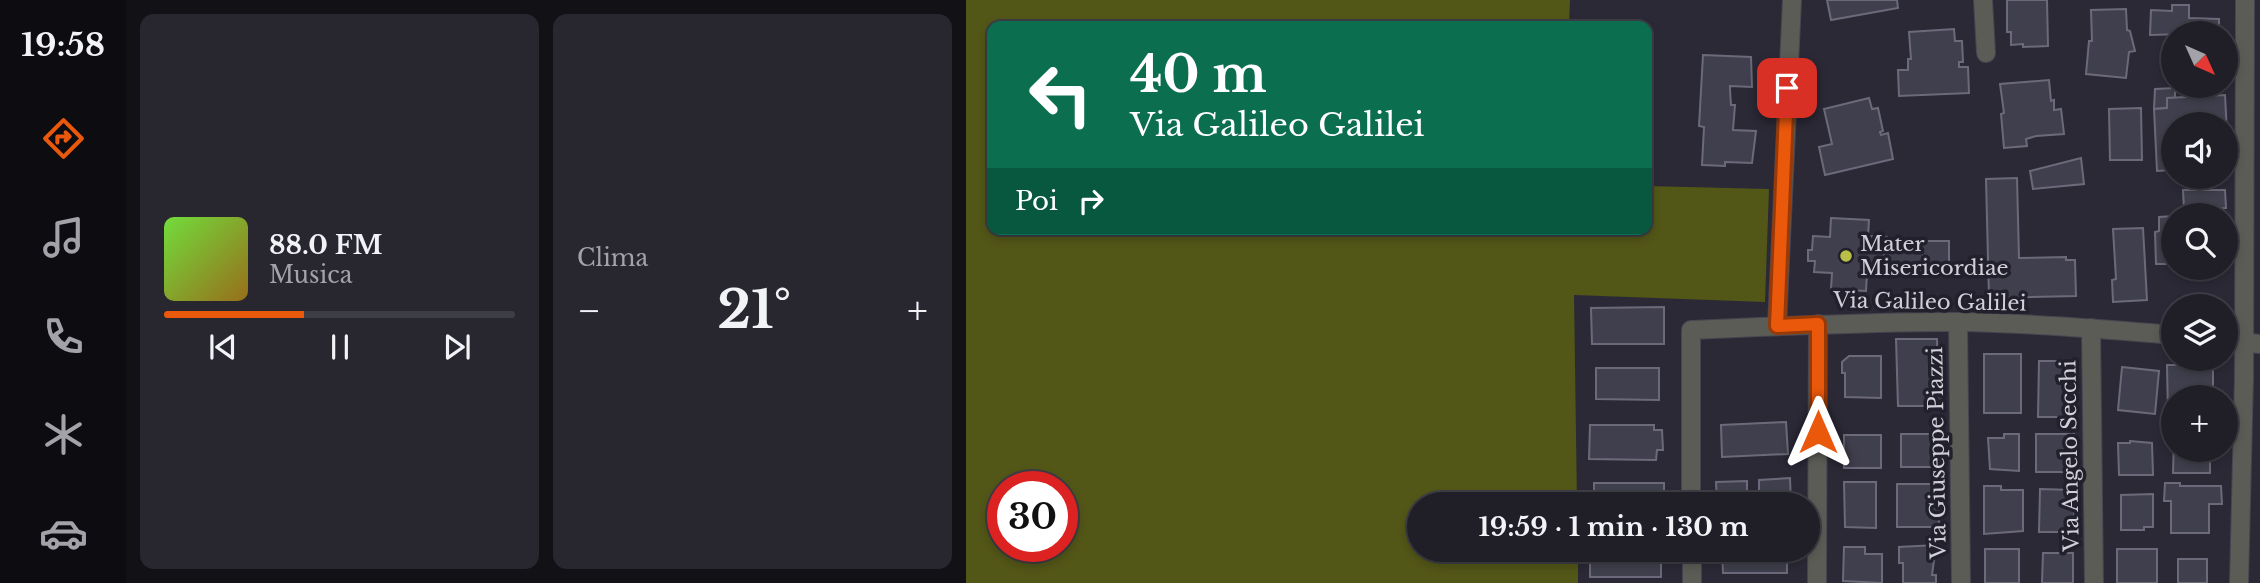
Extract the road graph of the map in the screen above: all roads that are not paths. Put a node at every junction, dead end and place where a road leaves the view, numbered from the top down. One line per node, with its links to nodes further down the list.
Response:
1 (1792, 0): 8 (street)
2 (1983, 0): 4 (street)
3 (2245, 0): 5 (street)
4 (1986, 53)
5 (2253, 95): 11 (street)
6 (1958, 322): 7 (street, Via Galileo Galilei); 9 (street, Via Galileo Galilei); 16 (street, Via Giuseppe Piazzi)
7 (1818, 324): 8 (street, Via Galileo Galilei); 15 (street)
8 (1777, 326): 12 (street, Via Galileo Galilei)
9 (2091, 328): 10 (street, Via Galileo Galilei); 17 (street, Via Angelo Secchi)
10 (2161, 334)
11 (2243, 342): 18 (street)
12 (1691, 492)
13 (1692, 562): 14 (street)
14 (1692, 583)
15 (1818, 583)
16 (1961, 583)
17 (2094, 583)
18 (2239, 583)

